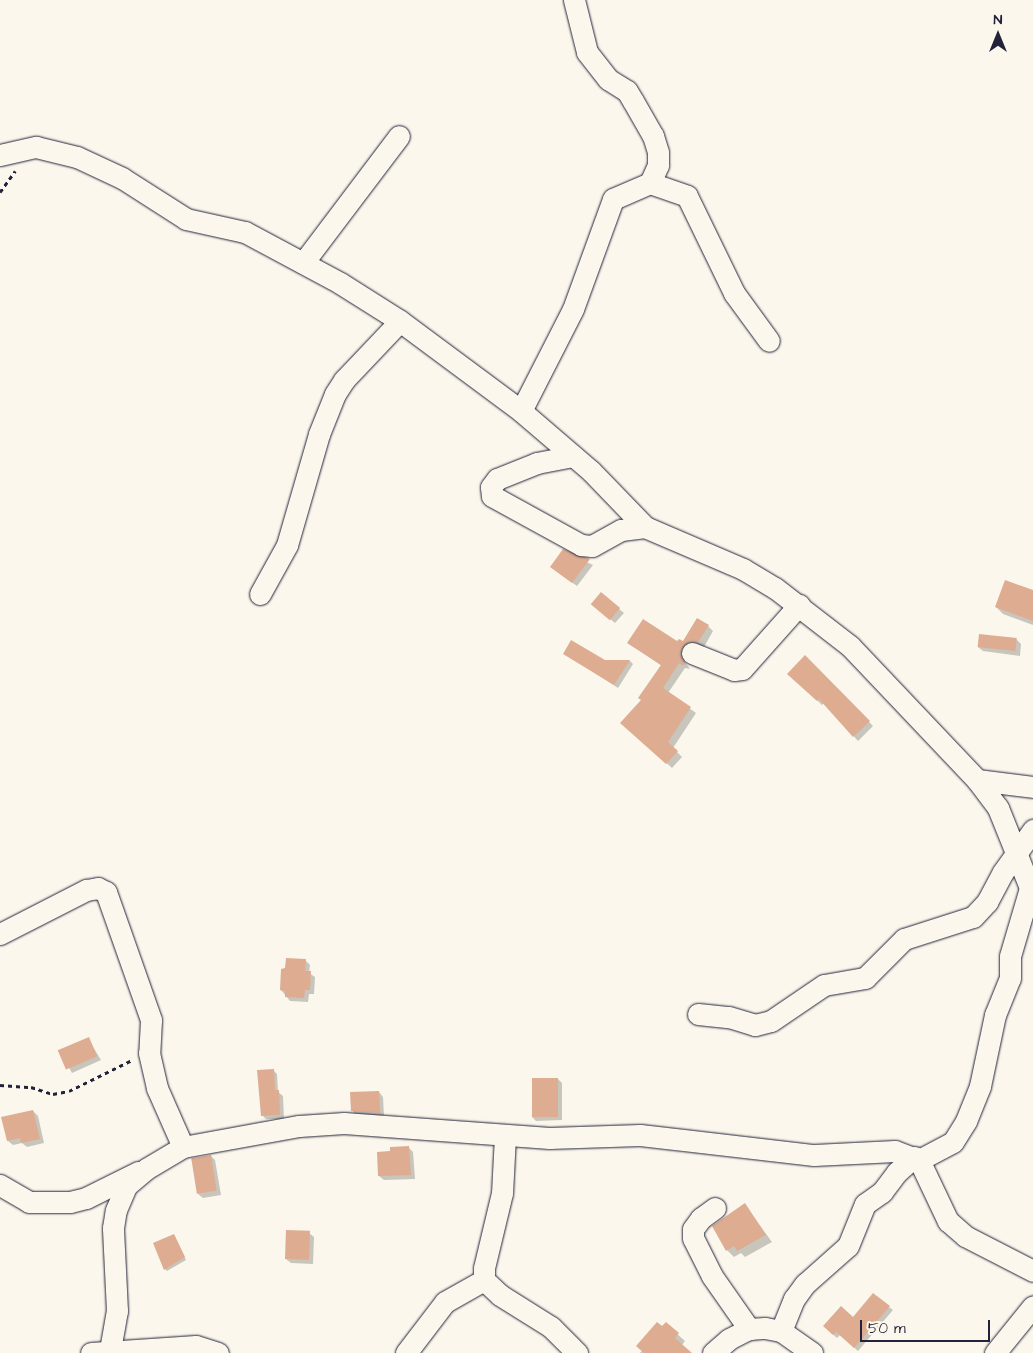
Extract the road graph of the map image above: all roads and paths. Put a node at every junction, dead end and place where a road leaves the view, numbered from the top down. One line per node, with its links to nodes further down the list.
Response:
1 (574, 0): 4 (street)
2 (399, 136): 5 (street)
3 (0, 155): 5 (street)
4 (650, 183): 7 (street); 8 (street)
5 (303, 263): 6 (street)
6 (400, 321): 8 (street); 11 (street)
7 (769, 341)
8 (521, 411): 9 (street)
9 (573, 456): 10 (street); 10 (street)
10 (645, 527): 12 (street)
11 (260, 594)
12 (799, 605): 13 (street); 14 (street)
13 (692, 653)
14 (977, 780): 15 (street); 17 (street)
15 (1033, 787)
16 (1033, 830): 17 (street)
17 (1019, 854): 18 (street); 20 (street)
18 (1032, 891): 25 (street)
19 (0, 934): 21 (street)
20 (698, 1014)
21 (149, 1053): 22 (path); 24 (street)
22 (0, 1085)
23 (505, 1136): 24 (street); 25 (street); 30 (street)
24 (183, 1147): 26 (street)
25 (916, 1158): 29 (street); 33 (street)
26 (146, 1169): 27 (street); 34 (street)
27 (0, 1186)
28 (715, 1208): 32 (street)
29 (1033, 1270)
30 (484, 1280): 36 (street); 37 (street)
31 (1033, 1306): 40 (street)
32 (749, 1329): 33 (street); 38 (street)
33 (781, 1330): 39 (street)
34 (101, 1352): 35 (street)
35 (218, 1353)
36 (406, 1353)
37 (577, 1353)
38 (713, 1353)
39 (812, 1353)
40 (995, 1353)

